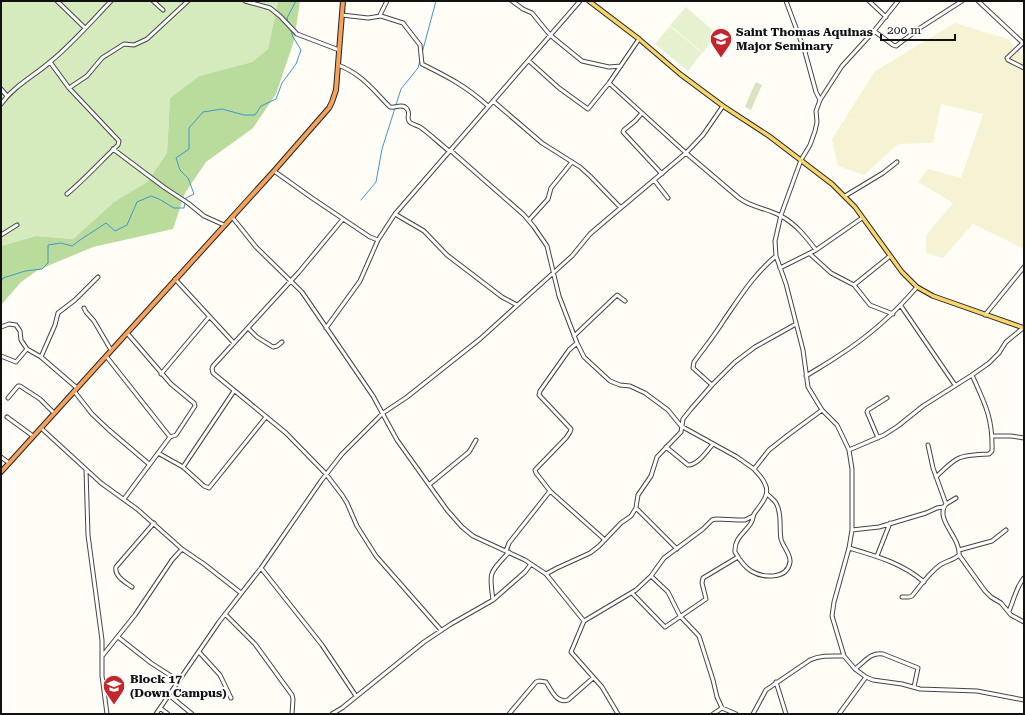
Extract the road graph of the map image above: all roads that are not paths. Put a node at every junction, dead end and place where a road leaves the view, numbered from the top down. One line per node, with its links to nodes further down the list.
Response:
1 (57, 1): 20 (street)
2 (111, 1): 20 (street)
3 (153, 1): 16 (street)
4 (188, 1): 32 (street)
5 (245, 1): 25 (street)
6 (343, 1): 17 (highway)
7 (386, 1): 18 (street)
8 (512, 1): 22 (street)
9 (580, 1): 22 (street)
10 (589, 1): 23 (main road)
11 (786, 1): 35 (street)
12 (870, 1): 19 (street)
13 (898, 1): 19 (street)
14 (962, 1): 21 (street)
15 (978, 1): 24 (street)
16 (163, 10)
17 (342, 15): 18 (street); 25 (highway)
18 (380, 15): 38 (street)
19 (886, 17): 21 (street)
20 (85, 28): 27 (street)
21 (874, 31): 35 (street)
22 (550, 35): 26 (street); 29 (street)
23 (639, 39): 29 (street); 39 (main road)
24 (1024, 42): 30 (street)
25 (339, 50): 28 (highway)
26 (529, 61): 31 (street); 36 (street)
27 (50, 62): 32 (street); 34 (street)
28 (338, 65): 42 (street); 47 (highway)
29 (621, 66): 31 (street)
30 (1024, 68)
31 (609, 83): 40 (street)
32 (69, 88): 41 (street)
33 (1, 89): 34 (street)
34 (7, 96): 37 (street)
35 (820, 100): 44 (street)
36 (493, 101): 38 (street); 45 (street)
37 (1, 104)
38 (488, 106): 42 (street)
39 (724, 106): 43 (street); 44 (main road)
40 (642, 113): 43 (street); 48 (street)
41 (113, 149): 50 (street); 60 (street)
42 (449, 150): 54 (street); 59 (street)
43 (686, 153): 48 (street); 55 (street)
44 (801, 160): 51 (main road); 55 (street)
45 (572, 162): 53 (street); 59 (street)
46 (897, 162): 51 (street)
47 (274, 170): 56 (highway); 58 (street)
48 (662, 174): 49 (street)
49 (654, 180): 52 (street); 53 (street)
50 (67, 194)
51 (845, 196): 57 (main road)
52 (668, 198)
53 (620, 208): 70 (street)
54 (395, 214): 63 (street); 77 (street)
55 (781, 216): 64 (street); 66 (street)
56 (232, 217): 60 (highway); 73 (street)
57 (862, 218): 64 (street); 67 (main road)
58 (343, 219): 63 (street); 73 (street)
59 (529, 220): 70 (street)
60 (224, 225): 72 (highway)
61 (17, 226): 62 (street)
62 (1, 235)
63 (378, 240): 86 (street)
64 (816, 250): 65 (street)
65 (810, 254): 69 (street); 74 (street)
66 (776, 256): 69 (street); 101 (street)
67 (890, 256): 74 (street); 75 (main road)
68 (1024, 267): 81 (street)
69 (780, 268): 83 (street)
70 (553, 274): 77 (street); 89 (street)
71 (98, 277): 97 (street)
72 (175, 279): 82 (street); 88 (highway)
73 (290, 281): 85 (street); 86 (street)
74 (854, 285): 80 (street)
75 (917, 287): 78 (street); 81 (main road)
76 (624, 301): 89 (street)
77 (517, 305): 109 (street)
78 (901, 306): 80 (street); 102 (street)
79 (84, 308): 94 (street)
80 (893, 314): 100 (street)
81 (985, 315): 87 (main road)
82 (209, 317): 90 (street); 98 (street)
83 (796, 324): 100 (street); 101 (street)
84 (1, 327): 93 (street)
85 (248, 328): 90 (street); 91 (street)
86 (326, 328): 109 (street)
87 (1024, 328): 99 (street)
88 (127, 333): 94 (highway); 98 (street)
89 (574, 336): 92 (street)
90 (234, 342): 104 (street)
91 (282, 342)
92 (577, 343): 112 (street); 135 (street)
93 (27, 349): 95 (street); 97 (street)
94 (111, 350): 96 (highway)
95 (1, 356)
96 (106, 356): 103 (highway); 116 (street)
97 (41, 357): 103 (street)
98 (162, 374): 116 (street)
99 (972, 375): 102 (street); 115 (street)
100 (806, 376): 107 (street)
101 (712, 385): 112 (street)
102 (955, 385): 117 (street)
103 (75, 390): 108 (highway); 127 (street)
104 (234, 391): 111 (street); 128 (street)
105 (8, 398): 108 (street)
106 (887, 398): 117 (street)
107 (822, 410): 123 (street); 129 (street)
108 (54, 413): 113 (highway)
109 (383, 413): 132 (street); 134 (street)
110 (8, 417): 114 (street)
111 (266, 417): 128 (street); 132 (street)
112 (681, 426): 120 (street); 122 (street)
113 (41, 428): 114 (highway); 130 (street)
114 (33, 436): 126 (highway)
115 (992, 436): 118 (street); 133 (street)
116 (170, 437): 124 (street)
117 (878, 438): 123 (street)
118 (1024, 438)
119 (476, 440): 134 (street)
120 (713, 444): 122 (street); 129 (street)
121 (928, 445): 133 (street)
122 (666, 447): 141 (street)
123 (850, 450): 145 (street)
124 (158, 453): 127 (street); 128 (street)
125 (1, 457): 126 (street)
126 (9, 463): 131 (highway)
127 (149, 464): 138 (street)
128 (183, 467)
129 (754, 469): 136 (street)
130 (86, 470): 138 (street); 175 (street)
131 (1, 472)
132 (326, 474): 157 (street); 172 (street)
133 (936, 477): 139 (street)
134 (430, 484): 152 (street)
135 (550, 491): 147 (street); 152 (street)
136 (767, 494): 142 (street); 155 (street)
137 (956, 498): 139 (street)
138 (124, 499): 143 (street)
139 (946, 504): 140 (street)
140 (943, 507): 144 (street); 151 (street)
141 (636, 508): 147 (street); 150 (street)
142 (753, 516): 150 (street); 155 (street)
143 (154, 523): 149 (street); 162 (street)
144 (890, 524): 145 (street); 154 (street)
145 (852, 530): 148 (street)
146 (1006, 530): 151 (street)
147 (605, 540): 158 (street)
148 (848, 548): 154 (street); 176 (street)
149 (182, 549): 163 (street); 173 (street)
150 (677, 549): 159 (street)
151 (959, 550): 153 (street)
152 (507, 552): 156 (street); 166 (street)
153 (959, 555): 161 (street); 167 (street)
154 (877, 556): 161 (street)
155 (738, 557): 169 (street)
156 (531, 564): 158 (street); 166 (street)
157 (261, 568): 163 (street); 184 (street)
158 (546, 574): 170 (street)
159 (651, 576): 164 (street); 169 (street)
160 (1024, 578): 167 (street)
161 (924, 582): 165 (street)
162 (132, 587)
163 (241, 593): 168 (street)
164 (632, 593): 169 (street); 170 (street)
165 (902, 597)
166 (493, 600): 172 (street)
167 (1009, 611): 171 (street)
168 (225, 614): 174 (street); 193 (street)
169 (680, 616): 188 (street)
170 (584, 621): 179 (street)
171 (1024, 622)
172 (441, 630): 184 (street)
173 (118, 637): 175 (street); 180 (street)
174 (199, 652): 180 (street); 185 (street)
175 (103, 655): 189 (street)
176 (844, 656): 177 (street); 181 (street)
177 (855, 669): 178 (street); 182 (street)
178 (866, 677): 182 (street); 201 (street)
179 (593, 678): 195 (street); 196 (street)
180 (179, 681): 183 (street)
181 (776, 682): 199 (street); 200 (street)
182 (914, 688): 186 (street)
183 (169, 695): 187 (street); 192 (street)
184 (356, 696): 194 (street)
185 (232, 698)
186 (1024, 700)
187 (160, 708): 190 (street); 191 (street)
188 (722, 708): 197 (street); 198 (street)
189 (107, 714)
190 (156, 714)
191 (168, 714)
192 (192, 714)
193 (292, 714)
194 (332, 714)
195 (509, 714)
196 (618, 714)
197 (713, 714)
198 (736, 714)
199 (753, 714)
200 (786, 714)
201 (840, 714)

